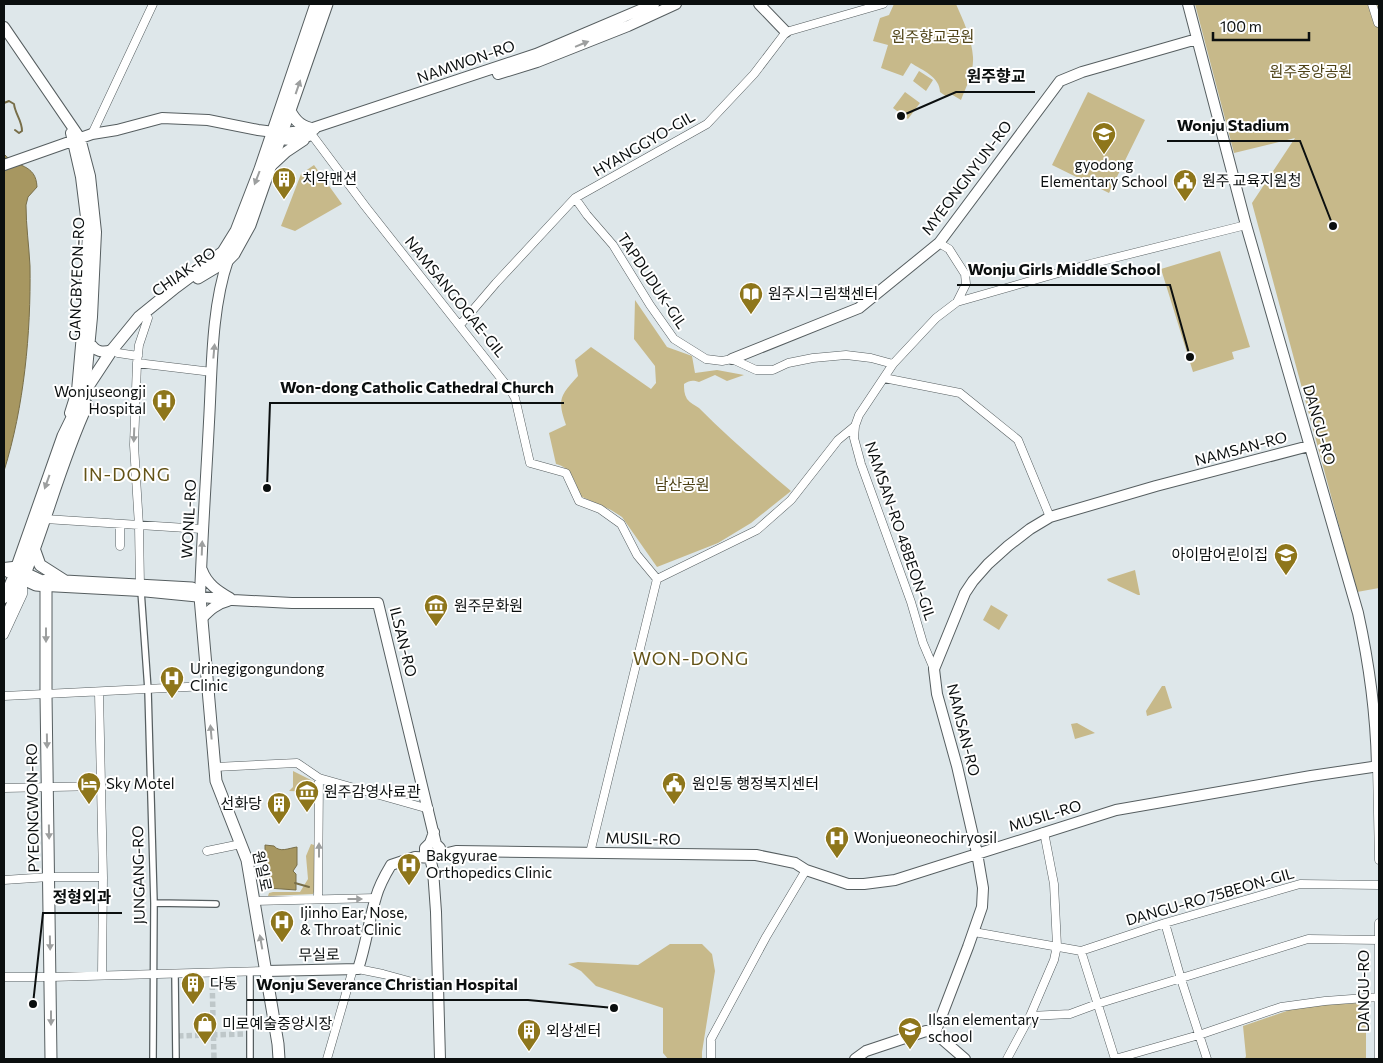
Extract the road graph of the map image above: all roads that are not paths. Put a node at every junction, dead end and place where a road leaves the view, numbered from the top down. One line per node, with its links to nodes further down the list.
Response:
1 (153, 4): 16 (street)
2 (316, 4): 17 (main road, CHIAK-RO)
3 (327, 4): 14 (main road, CHIAK-RO, one-way to 3)
4 (654, 4): 15 (street, NAMWON-RO)
5 (676, 4): 15 (street, NAMWON-RO, one-way to 5)
6 (759, 4): 12 (street)
7 (883, 4): 12 (street)
8 (1188, 4): 13 (street, DANGU-RO)
9 (1372, 4): 10 (street)
10 (1378, 23)
11 (4, 27): 18 (street, GANGBYEON-RO)
12 (786, 32): 21 (street, HYANGGYO-GIL)
13 (1198, 39): 22 (street, DANGU-RO); 23 (street, MYEONGNYUN-RO)
14 (290, 111): 15 (main road); 17 (main road, CHIAK-RO)
15 (313, 132): 17 (street, NAMWON-RO); 20 (street); 27 (street, NAMSANGOGAE-GIL)
16 (92, 134): 17 (street, NAMWON-RO); 18 (street, NAMWON-RO)
17 (276, 136): 20 (main road, CHIAK-RO); 29 (main road, CHIAK-RO, one-way to 29)
18 (76, 139): 19 (street, NAMWON-RO); 28 (street, GANGBYEON-RO); 37 (street, GANGBYEON-RO)
19 (4, 165)
20 (272, 165): 24 (main road, CHIAK-RO)
21 (576, 198): 27 (street, HYANGGYO-GIL); 30 (street, TAPDUDUK-GIL)
22 (1246, 224): 25 (street, NAMSAN-RO 48BEON-GIL); 38 (street, DANGU-RO)
23 (939, 243): 25 (street); 30 (street, MYEONGNYUN-RO)
24 (228, 260): 26 (main road, CHIAK-RO); 33 (street, WONIL-RO, one-way to 24)
25 (957, 302): 32 (street, NAMSAN-RO 48BEON-GIL)
26 (148, 318): 29 (main road, CHIAK-RO); 31 (street, JUNGANG-RO)
27 (460, 325): 48 (street, NAMSANGOGAE-GIL)
28 (90, 342): 29 (street); 35 (street, GANGBYEON-RO)
29 (115, 352): 31 (street); 35 (main road, CHIAK-RO); 37 (main road, CHIAK-RO)
30 (732, 358): 32 (street, TAPDUDUK-GIL)
31 (137, 360): 33 (street); 42 (street, JUNGANG-RO, one-way to 42)
32 (893, 364): 34 (street, NAMSAN-RO 48BEON-GIL)
33 (212, 372): 43 (street, WONIL-RO)
34 (884, 378): 36 (street, NAMSAN-RO 48BEON-GIL); 39 (street)
35 (85, 391): 37 (main road, GANGBYEON-RO)
36 (855, 426): 48 (street); 58 (street, NAMSAN-RO 48BEON-GIL)
37 (68, 436): 40 (main road, CHIAK-RO); 47 (main road, CHIAK-RO, one-way to 47)
38 (1310, 446): 39 (street, NAMSAN-RO); 64 (street, DANGU-RO)
39 (1050, 518): 58 (street, NAMSAN-RO)
40 (45, 519): 41 (street); 45 (main road, CHIAK-RO)
41 (120, 524): 42 (street); 44 (street)
42 (139, 526): 43 (street); 51 (street, JUNGANG-RO)
43 (202, 530): 46 (street, WONIL-RO, one-way to 43)
44 (120, 546)
45 (35, 550): 47 (main road, CHIAK-RO); 49 (main road)
46 (201, 566): 52 (street, WONIL-RO); 54 (street)
47 (15, 572): 50 (main road); 53 (street); 56 (street); 57 (street)
48 (657, 579): 76 (street)
49 (65, 581): 50 (street); 51 (main road)
50 (46, 583): 51 (street); 62 (main road, PYEONGWON-RO, one-way to 62)
51 (140, 588): 52 (main road); 60 (street, JUNGANG-RO)
52 (200, 597): 54 (street, ILSAN-RO); 55 (main road, WONIL-RO)
53 (4, 598)
54 (233, 600): 55 (street); 71 (street, ILSAN-RO)
55 (202, 618): 59 (main road, WONIL-RO)
56 (4, 621)
57 (4, 635)
58 (934, 668): 77 (street, NAMSAN-RO)
59 (207, 686): 60 (street); 65 (main road, WONIL-RO, one-way to 59)
60 (148, 690): 61 (street); 87 (street, JUNGANG-RO)
61 (99, 693): 62 (street); 68 (street)
62 (46, 695): 63 (street); 69 (main road, PYEONGWON-RO, one-way to 69)
63 (4, 696)
64 (1378, 766): 72 (street, MUSIL-RO); 78 (street, DANGU-RO)
65 (215, 767): 66 (street); 67 (main road, WONIL-RO)
66 (320, 778): 71 (street); 85 (street, one-way to 66)
67 (213, 781): 73 (main road, 원일로)
68 (101, 786): 69 (street); 81 (street)
69 (48, 787): 70 (street); 80 (main road, PYEONGWON-RO, one-way to 80)
70 (4, 788)
71 (429, 809): 75 (street, ILSAN-RO)
72 (1044, 832): 77 (street, MUSIL-RO); 93 (street)
73 (241, 844): 74 (street); 86 (main road, 원일로)
74 (206, 851)
75 (433, 851): 76 (street, MUSIL-RO); 84 (street, 무실로); 104 (street, ILSAN-RO)
76 (590, 853): 79 (street, MUSIL-RO)
77 (977, 854): 79 (street, MUSIL-RO); 91 (street, NAMSAN-RO)
78 (1379, 860)
79 (806, 870): 117 (street)
80 (49, 876): 81 (street); 82 (street); 102 (main road, PYEONGWON-RO, one-way to 102)
81 (103, 877): 100 (street)
82 (4, 880)
83 (1379, 885): 89 (street, DANGU-RO 75BEON-GIL)
84 (376, 898): 85 (street, one-way to 84); 95 (street, 무실로)
85 (318, 899): 86 (street)
86 (253, 901): 96 (main road, 원일로, one-way to 86)
87 (154, 903): 88 (street); 98 (street, JUNGANG-RO)
88 (216, 904)
89 (1166, 923): 94 (street, DANGU-RO 75BEON-GIL); 103 (street)
90 (1379, 923): 92 (street, DANGU-RO)
91 (974, 932): 93 (street, DANGU-RO 75BEON-GIL); 108 (street, NAMSAN-RO)
92 (1379, 940): 103 (street); 105 (street, DANGU-RO)
93 (1056, 946): 94 (street, DANGU-RO 75BEON-GIL); 107 (street)
94 (1081, 951): 106 (street)
95 (355, 969): 96 (street, 무실로); 104 (street); 115 (street)
96 (266, 971): 97 (street); 114 (main road, 원일로)
97 (250, 972): 99 (street); 113 (street)
98 (153, 973): 99 (street); 100 (street); 111 (street, JUNGANG-RO)
99 (175, 974): 112 (street)
100 (102, 975): 102 (street)
101 (4, 977): 102 (street)
102 (51, 977): 110 (main road, PYEONGWON-RO, one-way to 110)
103 (1181, 979): 106 (street); 109 (street)
104 (438, 989): 116 (street)
105 (1379, 997): 109 (street); 123 (street, DANGU-RO)
106 (1097, 1004): 107 (street); 121 (street)
107 (1030, 1016): 120 (street)
108 (935, 1033): 118 (street); 119 (street)
109 (1199, 1035): 121 (street); 122 (street)
110 (51, 1059)
111 (153, 1059)
112 (176, 1059)
113 (250, 1059)
114 (279, 1059)
115 (327, 1059)
116 (440, 1059)
117 (711, 1059)
118 (855, 1059)
119 (965, 1059)
120 (1007, 1059)
121 (1115, 1059)
122 (1206, 1059)
123 (1379, 1059)

